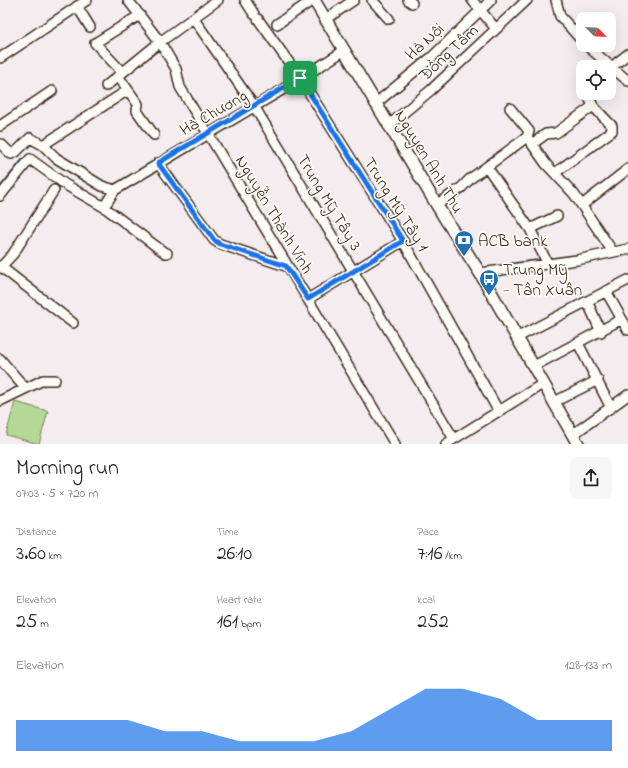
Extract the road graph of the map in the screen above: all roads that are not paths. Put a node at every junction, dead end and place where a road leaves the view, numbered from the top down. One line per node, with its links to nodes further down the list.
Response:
1 (87, 0): 12 (street)
2 (128, 0): 14 (street, Nguyễn Thành Vĩnh)
3 (218, 0): 15 (street)
4 (245, 0): 31 (street, Trung Mỹ Tây 1)
5 (313, 0): 16 (main road, Nguyen Anh Thu); 18 (street)
6 (354, 0): 16 (street)
7 (372, 0): 17 (street)
8 (472, 0): 13 (street)
9 (491, 0): 13 (street, Hà Nội)
10 (527, 0): 20 (street, Đồng Tâm)
11 (556, 0): 21 (street)
12 (77, 6): 19 (street); 26 (street)
13 (481, 11): 20 (street); 37 (street, Hà Nội)
14 (140, 15): 22 (street, Nguyễn Thành Vĩnh); 30 (street)
15 (194, 19): 22 (street); 38 (street, Trung Mỹ Tây 3)
16 (326, 19): 23 (main road, Nguyen Anh Thu)
17 (389, 19)
18 (277, 24)
19 (90, 27)
20 (496, 29): 42 (street, Đồng Tâm)
21 (576, 34)
22 (160, 42): 30 (street); 43 (street, Nguyễn Thành Vĩnh)
23 (345, 50): 31 (street, Hà Chương); 37 (main road, Nguyen Anh Thu)
24 (593, 52): 27 (street)
25 (628, 54): 28 (street)
26 (0, 58)
27 (602, 60)
28 (616, 63)
29 (616, 73): 32 (street)
30 (120, 74): 33 (street); 34 (street)
31 (300, 78): 38 (street, Hà Chương); 60 (street, Trung Mỹ Tây 1)
32 (628, 82)
33 (106, 86)
34 (128, 90): 44 (street); 47 (street)
35 (52, 91): 41 (street)
36 (590, 100): 39 (street)
37 (375, 104): 42 (main road, Nguyen Anh Thu)
38 (254, 106): 43 (street, Hà Chương); 67 (street, Trung Mỹ Tây 3)
39 (593, 106): 45 (street); 51 (street)
40 (510, 108): 45 (street)
41 (0, 126)
42 (388, 126): 55 (main road, Nguyen Anh Thu)
43 (207, 133): 48 (street, Hà Chương); 65 (street, Nguyễn Thành Vĩnh)
44 (154, 135)
45 (530, 140): 49 (street); 51 (street)
46 (0, 144): 47 (street)
47 (43, 145): 53 (street)
48 (158, 163): 53 (street, Hà Chương); 65 (street)
49 (487, 167): 55 (street); 59 (street)
50 (628, 169): 56 (street)
51 (555, 173): 56 (street)
52 (54, 190): 66 (street)
53 (115, 190): 57 (street, Hà Chương)
54 (0, 196): 57 (street)
55 (436, 205): 68 (main road, Nguyen Anh Thu)
56 (582, 205): 62 (street)
57 (104, 207): 63 (street)
58 (557, 216): 59 (street)
59 (530, 229): 64 (street)
60 (403, 241): 67 (street); 89 (street, Trung Mỹ Tây 1)
61 (628, 249): 62 (street)
62 (613, 252): 64 (street)
63 (167, 253)
64 (548, 264): 68 (street)
65 (286, 266): 71 (street, Nguyễn Thành Vĩnh)
66 (0, 267): 74 (street)
67 (352, 271): 71 (street); 91 (street, Trung Mỹ Tây 3)
68 (480, 273): 77 (main road, Nguyen Anh Thu)
69 (628, 280): 70 (street)
70 (606, 291): 72 (street); 73 (street)
71 (308, 299): 92 (street, Nguyễn Thành Vĩnh)
72 (586, 301): 76 (street); 77 (street)
73 (622, 319): 75 (street); 76 (street)
74 (73, 323)
75 (628, 330)
76 (601, 332): 78 (street)
77 (518, 337): 80 (main road, Nguyen Anh Thu)
78 (578, 343): 80 (street); 82 (street)
79 (0, 359): 84 (street)
80 (534, 366): 83 (main road, Nguyen Anh Thu)
81 (55, 380): 84 (street)
82 (598, 380): 87 (street); 88 (street)
83 (544, 383): 87 (main road, Nguyen Anh Thu); 89 (street)
84 (26, 388): 86 (street)
85 (628, 395): 88 (street)
86 (0, 400)
87 (554, 402): 90 (main road, Nguyen Anh Thu)
88 (611, 408): 90 (street)
89 (499, 412): 91 (street)
90 (575, 439)
91 (450, 441)
92 (395, 444)

